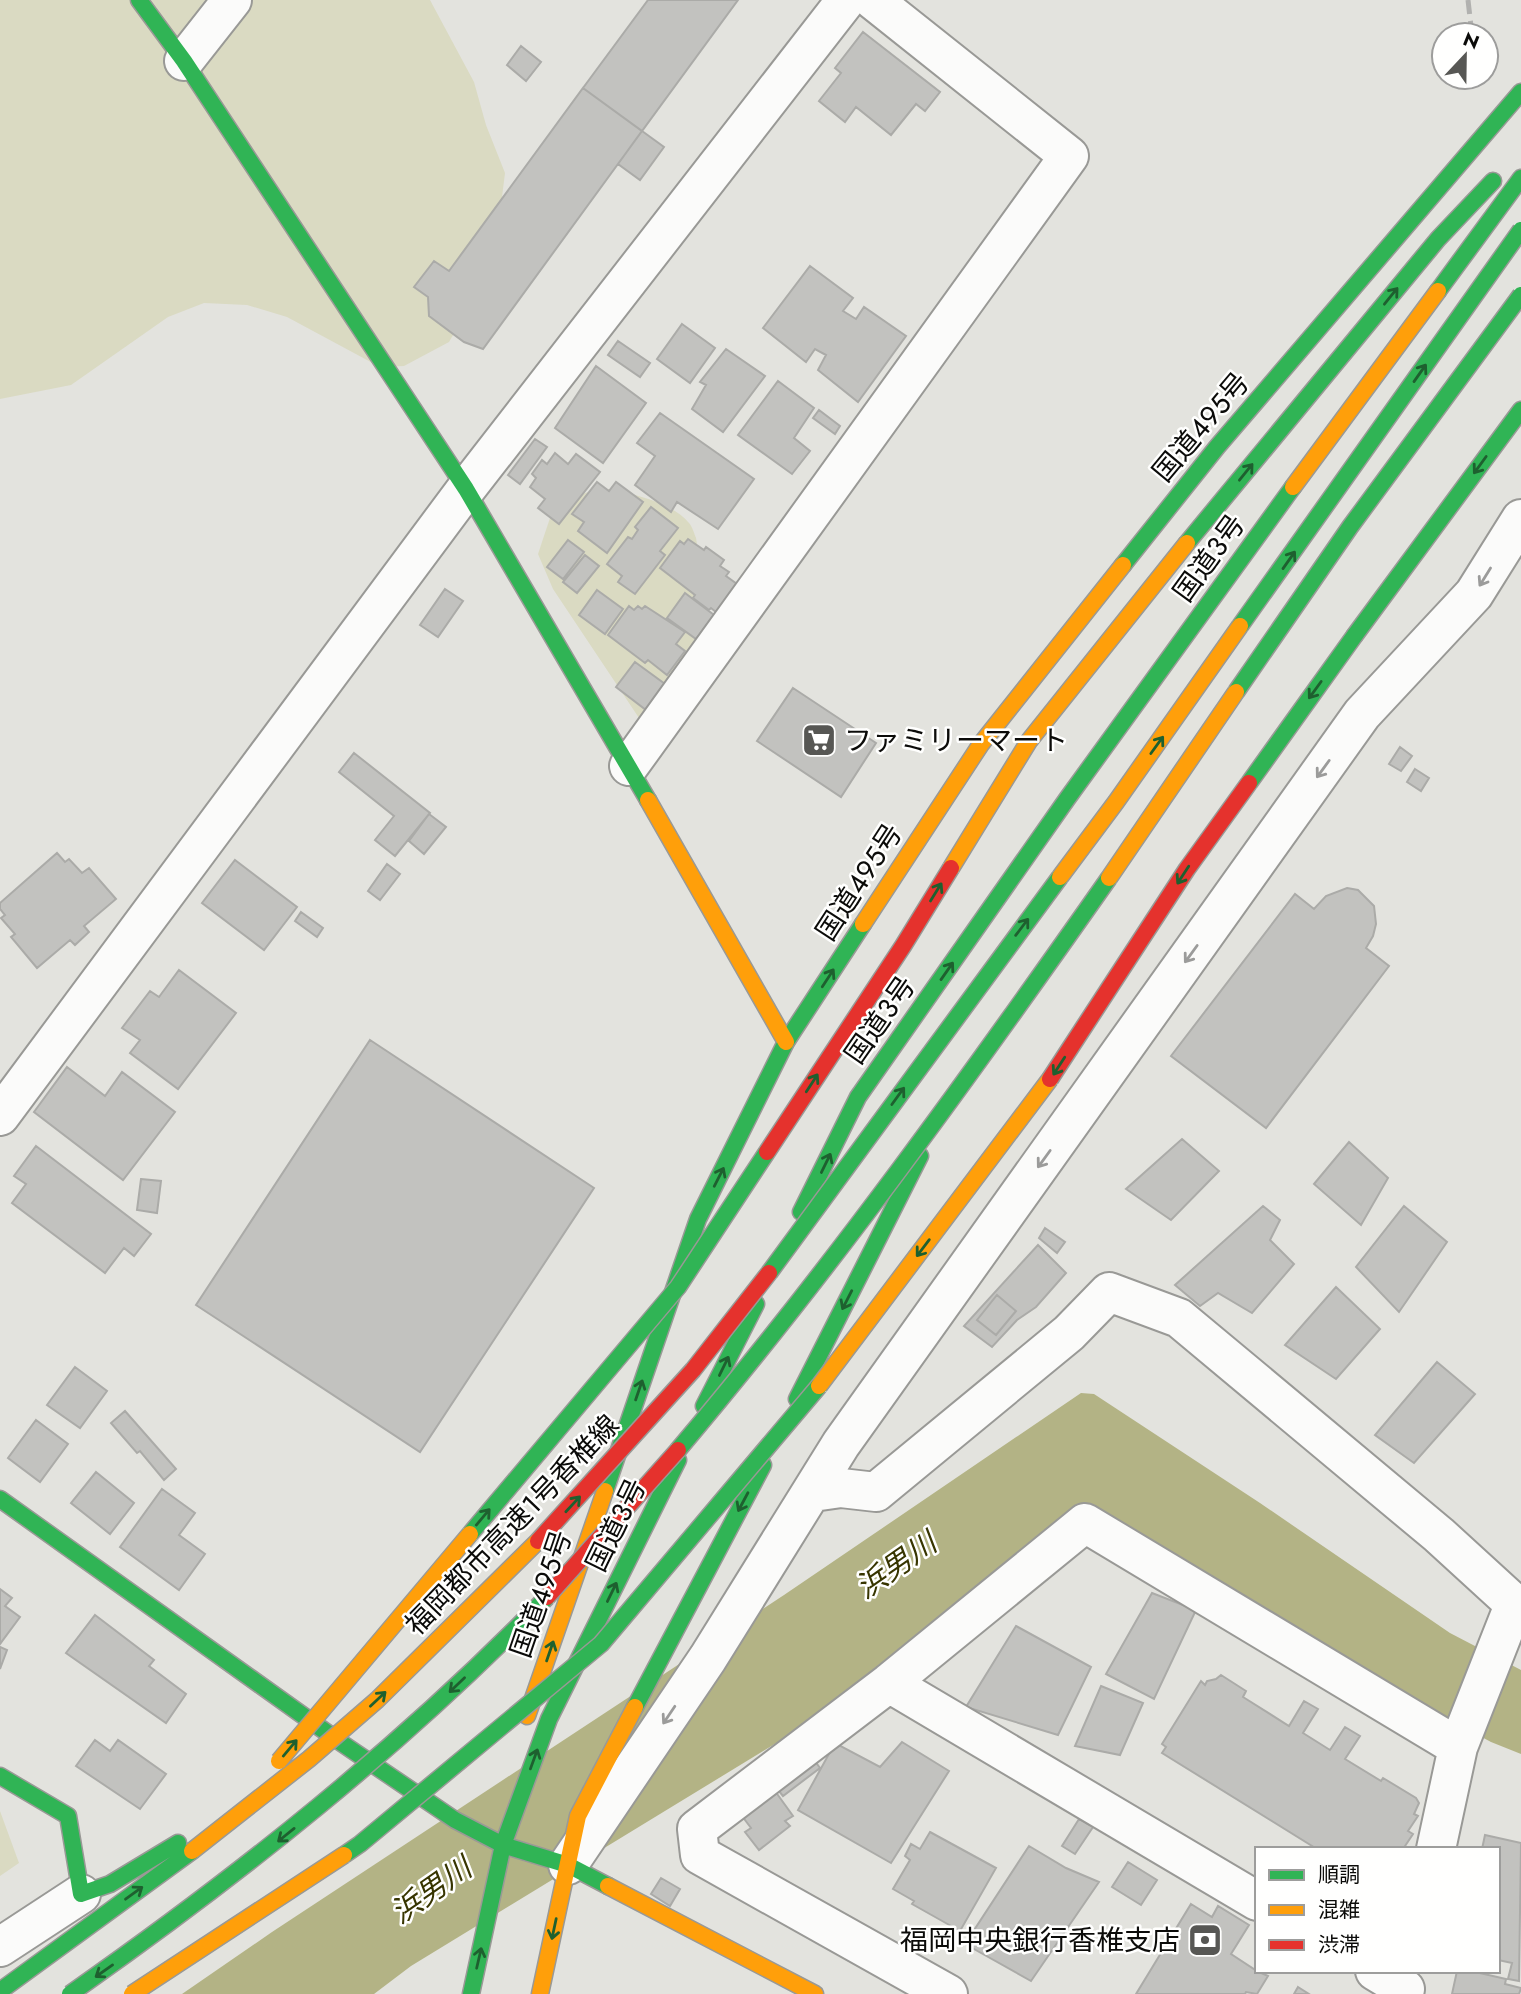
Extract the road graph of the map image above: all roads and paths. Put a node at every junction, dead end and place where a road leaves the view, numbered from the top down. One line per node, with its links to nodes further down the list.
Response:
1 (139, 0): 5 (main road)
2 (232, 0): 5 (street)
3 (846, 0): 17 (street)
4 (873, 0): 19 (street)
5 (184, 61): 17 (main road)
6 (1521, 92): 20 (main road, 国道495号, one-way to 6)
7 (1521, 110): 8 (main road)
8 (1506, 133)
9 (1483, 169): 13 (main road)
10 (1503, 171): 13 (main road)
11 (1521, 178): 31 (main road, 国道3号, one-way to 11)
12 (1521, 230): 33 (main road, 福岡都市高速1号香椎線, one-way to 12, bridge)
13 (1438, 239): 33 (main road, one-way to 13, bridge)
14 (1521, 295): 39 (main road, one-way to 39, bridge)
15 (1521, 314): 34 (main road, one-way to 34)
16 (1521, 410): 40 (main road, one-way to 40, bridge)
17 (466, 489): 19 (main road); 21 (street)
18 (1521, 519): 22 (street, one-way to 22)
19 (629, 766): 20 (main road)
20 (786, 1042): 26 (main road, 国道495号, one-way to 20)
21 (0, 1116)
22 (813, 1492): 24 (street); 34 (street, one-way to 34)
23 (0, 1499): 27 (main road)
24 (1518, 1608): 28 (street)
25 (889, 1683): 28 (street); 36 (street); 44 (street)
26 (524, 1726)
27 (340, 1742): 31 (main road); 35 (main road)
28 (1458, 1746): 32 (street)
29 (515, 1765): 31 (main road)
30 (0, 1776): 35 (main road)
31 (503, 1845): 34 (main road); 41 (main road, 国道3号, one-way to 31)
32 (1436, 1847)
33 (192, 1850): 38 (main road, 福岡都市高速1号香椎線, one-way to 33)
34 (568, 1865): 42 (main road, one-way to 42); 43 (main road)
35 (81, 1894): 37 (street)
36 (1255, 1900)
37 (0, 1947)
38 (0, 1991)
39 (70, 1994)
40 (132, 1994)
41 (471, 1994)
42 (540, 1994)
43 (815, 1994)
44 (948, 1994)

